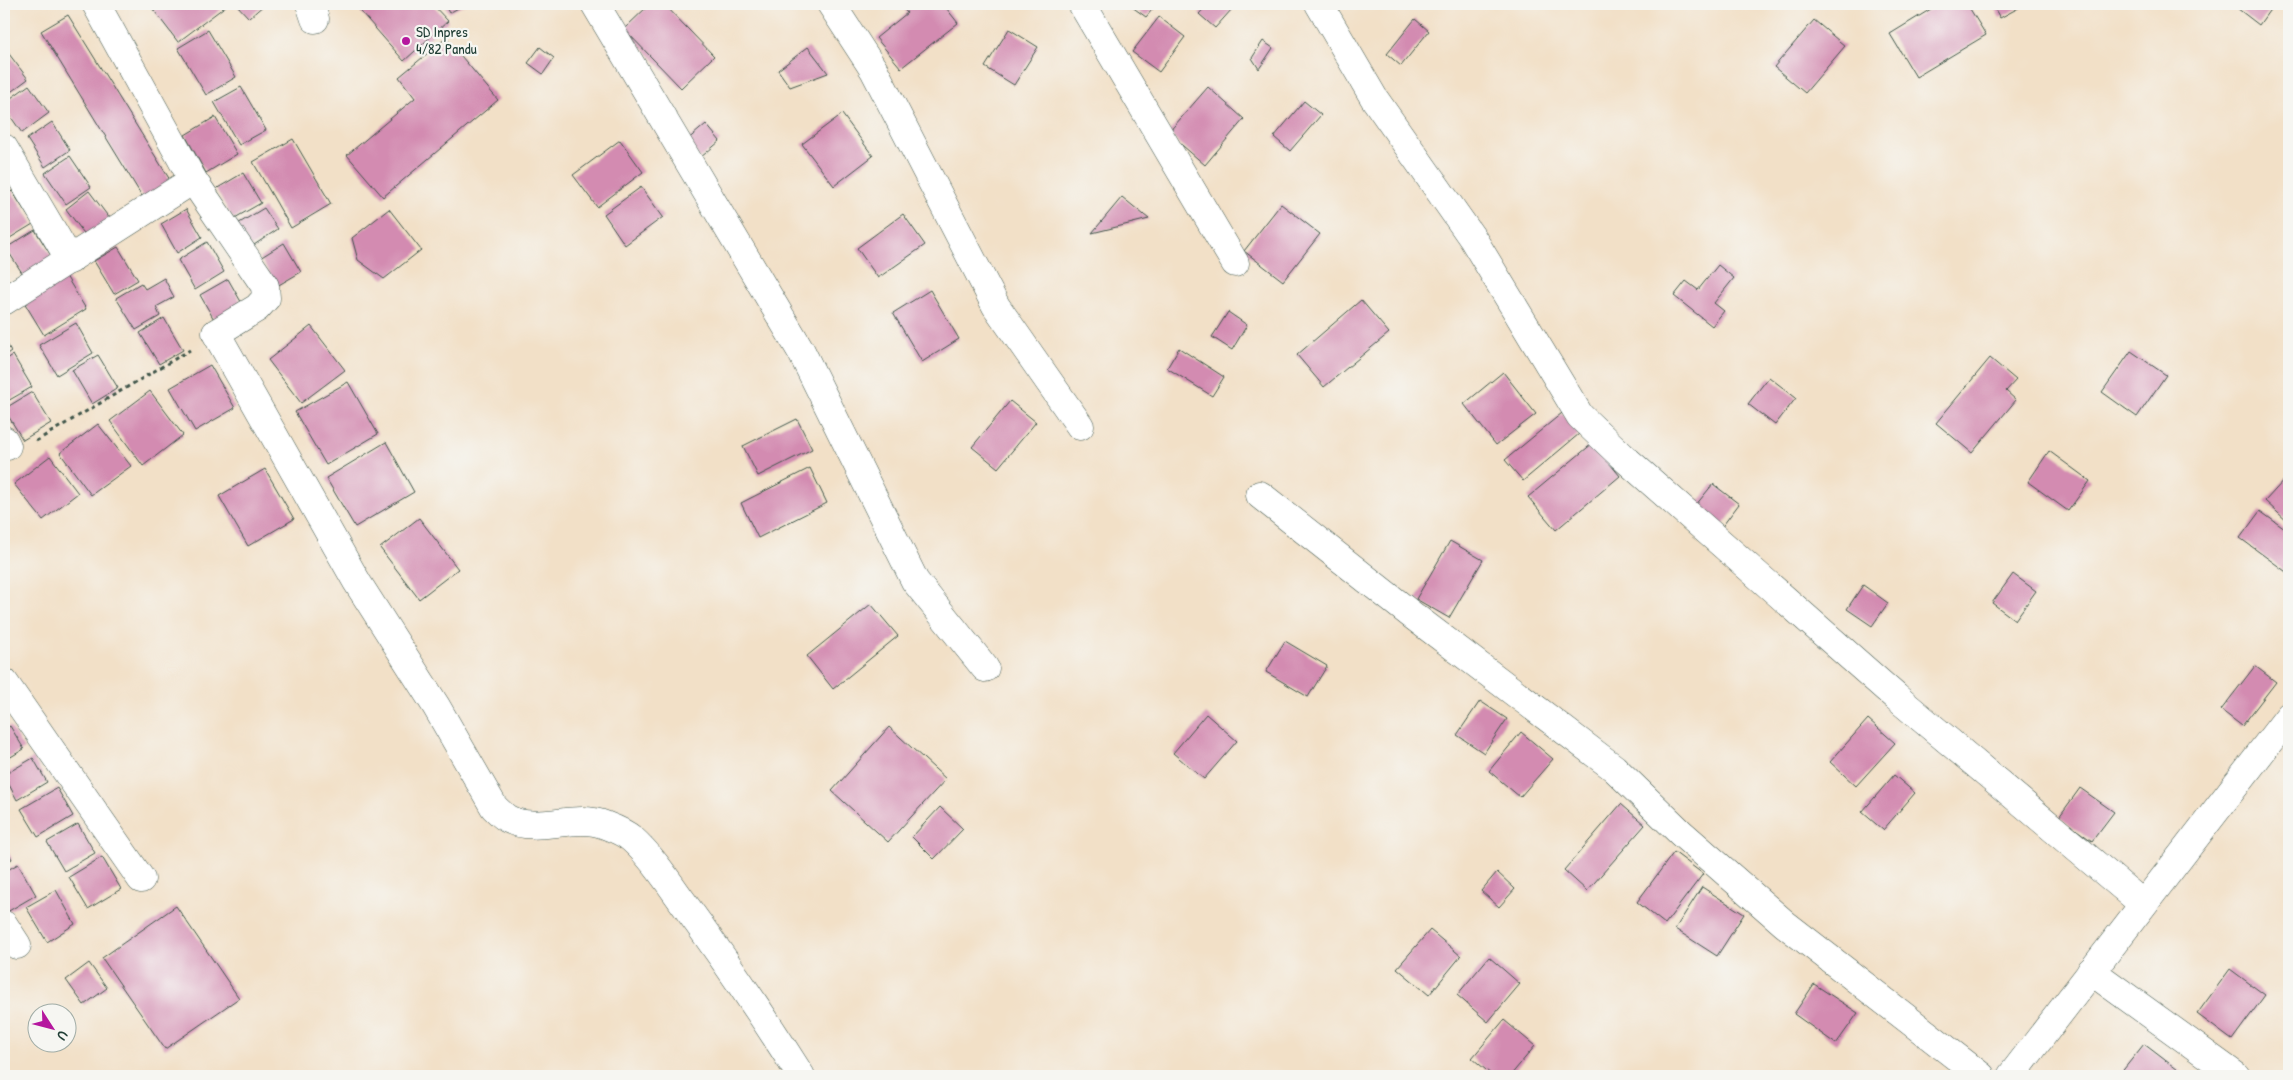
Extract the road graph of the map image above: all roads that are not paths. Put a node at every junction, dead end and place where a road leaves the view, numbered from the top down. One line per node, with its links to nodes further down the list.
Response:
1 (96, 4): 7 (street)
2 (595, 4): 13 (street)
3 (831, 4): 11 (street)
4 (1082, 4): 9 (street)
5 (1319, 4): 17 (street)
6 (4, 148): 8 (street)
7 (193, 180): 8 (street); 19 (street)
8 (70, 260): 10 (street)
9 (1235, 263)
10 (4, 300)
11 (1080, 426)
12 (1260, 495): 20 (street)
13 (985, 668)
14 (4, 682): 16 (street)
15 (2289, 716): 17 (street)
16 (141, 879)
17 (2143, 904): 18 (street)
18 (2091, 971): 21 (street); 22 (street)
19 (801, 1076)
20 (1981, 1076)
21 (2011, 1076)
22 (2236, 1076)

